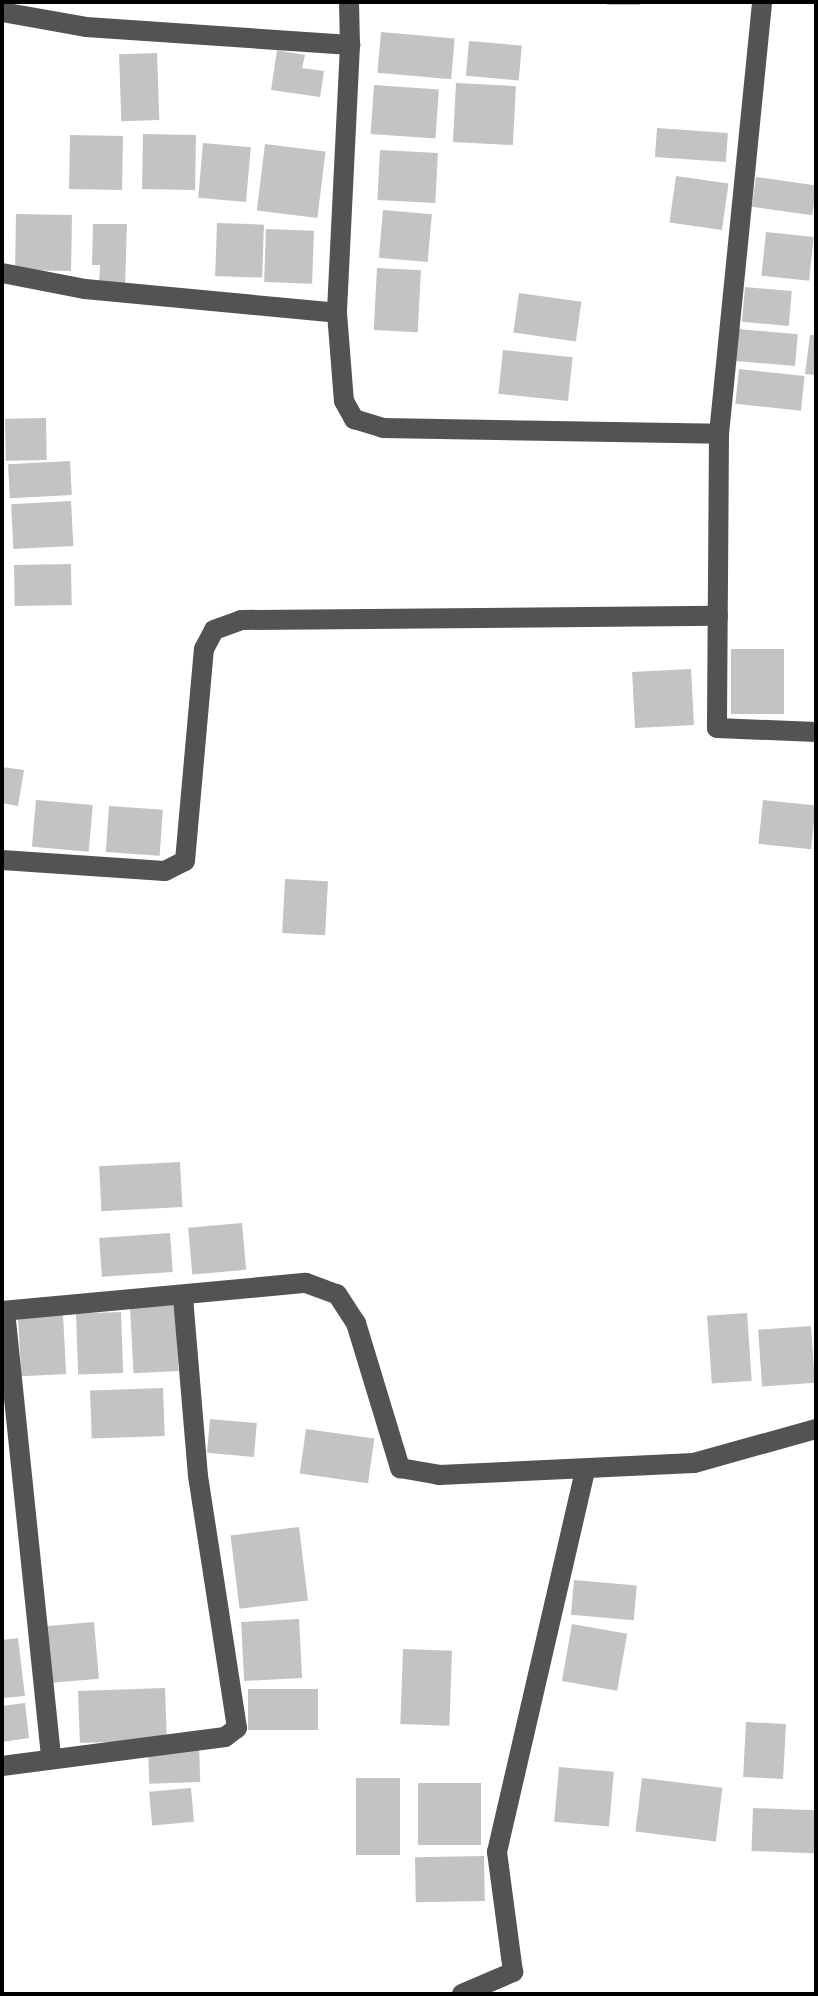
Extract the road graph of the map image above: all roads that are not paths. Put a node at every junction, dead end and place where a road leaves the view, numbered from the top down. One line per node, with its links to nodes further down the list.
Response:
1 (349, 2): 4 (street)
2 (762, 2): 7 (street)
3 (2, 12): 4 (street)
4 (350, 45): 6 (street)
5 (2, 273): 6 (street)
6 (337, 313): 7 (street)
7 (719, 434): 8 (street)
8 (718, 616): 9 (street); 10 (street)
9 (816, 732)
10 (2, 860)
11 (183, 1296): 12 (street); 14 (street); 15 (street)
12 (3, 1311): 15 (street)
13 (816, 1429): 14 (street)
14 (585, 1470): 17 (street)
15 (51, 1759): 16 (street)
16 (2, 1766)
17 (462, 1994)

